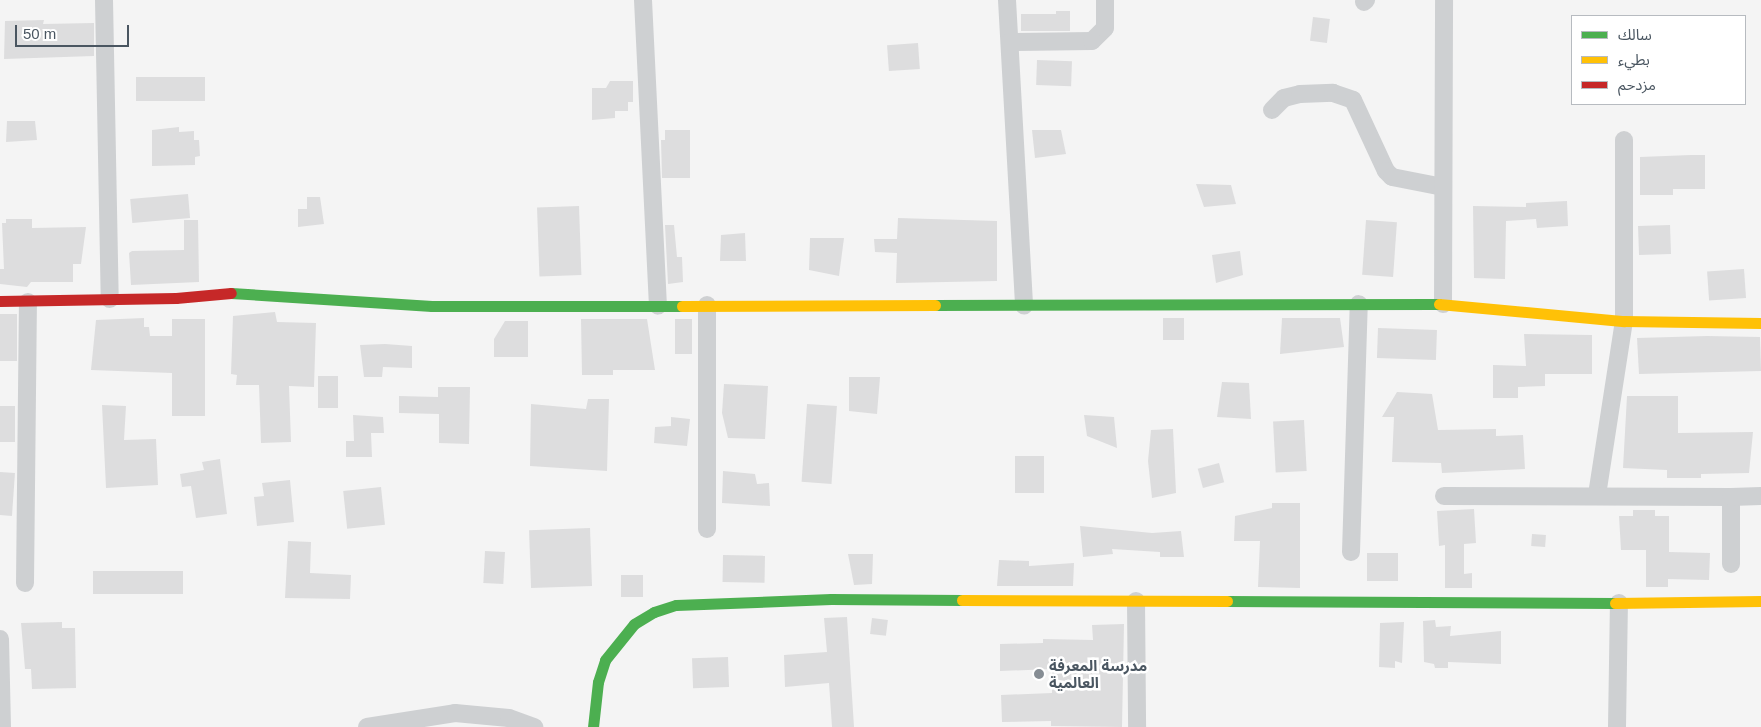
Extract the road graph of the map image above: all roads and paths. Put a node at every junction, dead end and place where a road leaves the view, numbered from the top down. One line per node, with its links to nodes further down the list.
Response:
1 (104, 0): 10 (street)
2 (644, 0): 16 (street)
3 (1007, 0): 6 (street)
4 (1105, 0): 6 (street)
5 (1444, 0): 9 (street)
6 (1010, 42): 17 (street)
7 (1272, 110): 9 (street)
8 (1624, 140): 18 (street)
9 (1443, 187): 14 (street)
10 (110, 299): 12 (street); 16 (street)
11 (0, 301): 12 (street)
12 (28, 302): 27 (street)
13 (1359, 304): 14 (street); 17 (street); 25 (street)
14 (1443, 304): 18 (street)
15 (707, 305): 16 (street); 17 (street); 24 (street)
16 (658, 306)
17 (1024, 306)
18 (1624, 321): 19 (street); 20 (street)
19 (1761, 323)
20 (1597, 495): 21 (street); 23 (street)
21 (1444, 496)
22 (1761, 496): 23 (street)
23 (1732, 497): 26 (street)
24 (707, 529)
25 (1351, 552)
26 (1731, 564)
27 (25, 583)
28 (1136, 601): 30 (street); 35 (street); 36 (street)
29 (1761, 601): 30 (street)
30 (1619, 603): 37 (street)
31 (0, 639): 32 (street)
32 (2, 727)
33 (367, 727): 34 (street)
34 (534, 727)
35 (593, 727)
36 (1137, 727)
37 (1616, 727)

